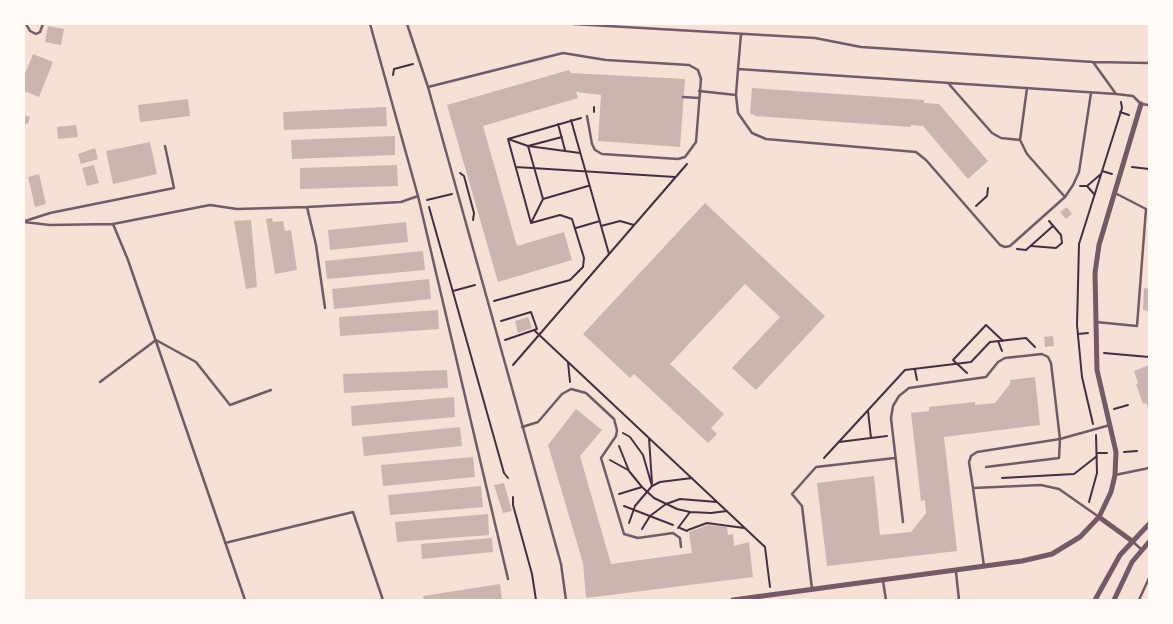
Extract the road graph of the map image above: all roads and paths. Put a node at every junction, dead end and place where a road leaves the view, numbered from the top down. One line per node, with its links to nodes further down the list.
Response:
1 (26, 24): 2 (lane)
2 (42, 24)
3 (370, 24): 51 (lane)
4 (407, 24): 7 (lane)
5 (573, 24): 6 (lane)
6 (741, 34): 8 (lane); 10 (lane)
7 (420, 62): 11 (path); 13 (lane)
8 (1092, 62): 9 (lane); 17 (lane)
9 (1149, 63)
10 (738, 69): 12 (lane); 18 (lane)
11 (392, 76)
12 (948, 83): 14 (lane); 31 (lane)
13 (428, 87): 15 (lane); 48 (lane)
14 (1027, 88): 16 (lane); 31 (lane)
15 (699, 91): 18 (lane); 20 (lane)
16 (1091, 93): 17 (lane); 45 (lane)
17 (1116, 94): 21 (lane)
18 (736, 95): 55 (lane)
19 (684, 97): 20 (lane)
20 (699, 98): 26 (lane)
21 (1141, 104): 22 (lane); 49 (street)
22 (1149, 105)
23 (594, 107): 26 (path)
24 (1120, 112): 25 (path)
25 (1129, 115)
26 (588, 116): 27 (path)
27 (571, 120): 28 (path); 35 (path)
28 (558, 124): 29 (path); 30 (path)
29 (562, 136): 33 (path); 34 (path)
30 (508, 139): 33 (path); 37 (path)
31 (1020, 140): 52 (lane)
32 (165, 146): 58 (lane)
33 (528, 146): 34 (path); 39 (path)
34 (565, 150): 35 (path)
35 (580, 153): 41 (path)
36 (691, 159): 43 (path)
37 (516, 167): 39 (path); 59 (path)
38 (1131, 167): 40 (path)
39 (534, 168): 41 (path); 53 (path)
40 (1149, 169)
41 (586, 171): 43 (path); 44 (path)
42 (1112, 174): 46 (path)
43 (675, 177): 61 (path)
44 (590, 185): 53 (path); 57 (path)
45 (1073, 186): 46 (path); 52 (lane)
46 (1087, 186): 50 (path)
47 (988, 188): 55 (path)
48 (456, 192): 68 (lane); 69 (path)
49 (1115, 193): 72 (street); 72 (lane)
50 (1094, 195)
51 (418, 196): 54 (lane); 149 (lane)
52 (1064, 197): 56 (lane)
53 (543, 199): 59 (path)
54 (307, 207): 60 (lane); 71 (lane)
55 (971, 211): 65 (lane)
56 (1044, 216): 63 (path); 65 (lane)
57 (600, 221): 62 (path); 64 (path)
58 (24, 222): 60 (lane)
59 (531, 223): 64 (path)
60 (113, 224): 78 (lane)
61 (634, 225): 62 (path); 67 (path)
62 (601, 226): 67 (path)
63 (1053, 226): 66 (path); 66 (path)
64 (576, 228): 70 (path)
65 (1010, 246): 66 (path)
66 (1031, 246)
67 (609, 254): 77 (path)
68 (481, 283): 69 (path); 70 (lane)
69 (453, 291): 116 (path)
70 (487, 303): 73 (lane)
71 (325, 308)
72 (1096, 322): 82 (street)
73 (493, 324): 74 (path); 81 (lane)
74 (535, 331): 77 (path); 81 (path)
75 (1088, 333): 76 (path)
76 (1078, 334)
77 (539, 335): 85 (path); 87 (path)
78 (156, 340): 89 (lane); 92 (lane); 143 (lane)
79 (1003, 340): 88 (path)
80 (998, 341): 84 (path)
81 (498, 342): 87 (lane)
82 (1097, 352): 83 (path); 98 (street)
83 (1149, 357)
84 (1005, 358): 88 (lane); 105 (lane)
85 (567, 361): 91 (path); 103 (path)
86 (915, 369): 90 (path)
87 (507, 372): 99 (lane)
88 (974, 379): 90 (lane)
89 (100, 382)
90 (918, 387): 101 (lane)
91 (571, 389): 99 (lane); 100 (lane)
92 (271, 390)
93 (1128, 406): 94 (path)
94 (1114, 409)
95 (868, 411): 104 (path)
96 (1096, 413): 97 (path)
97 (1091, 414)
98 (1111, 424): 105 (lane); 115 (street)
99 (522, 427): 156 (lane)
100 (617, 430): 102 (lane); 119 (path)
101 (893, 435): 104 (path); 111 (lane)
102 (616, 436): 110 (lane); 114 (path)
103 (648, 437): 117 (path); 119 (path)
104 (871, 438): 106 (path)
105 (1060, 439): 112 (lane); 121 (lane)
106 (840, 442)
107 (1136, 451): 108 (path)
108 (1123, 452)
109 (1110, 453): 118 (path)
110 (601, 458): 114 (path); 123 (lane)
111 (896, 458): 133 (lane); 152 (lane)
112 (986, 467)
113 (1149, 468): 115 (lane)
114 (629, 471): 120 (path)
115 (1115, 475): 132 (street)
116 (508, 478)
117 (692, 478): 119 (path); 126 (path)
118 (1000, 478)
119 (652, 486): 122 (path)
120 (642, 487): 122 (path); 123 (path)
121 (973, 488): 132 (lane); 146 (lane)
122 (646, 491): 127 (path); 128 (path)
123 (612, 496): 125 (lane)
124 (514, 498): 155 (path)
125 (613, 501): 128 (path); 139 (lane)
126 (718, 503): 127 (path); 129 (path)
127 (666, 504): 130 (path); 131 (path)
128 (634, 510): 131 (path); 139 (path)
129 (727, 511): 130 (path); 136 (path)
130 (690, 512): 135 (path)
131 (650, 516): 135 (path); 140 (path)
132 (1099, 517): 141 (street); 146 (street)
133 (903, 522)
134 (1149, 524): 141 (street)
135 (678, 527): 137 (path); 138 (path)
136 (745, 528): 137 (path); 151 (path)
137 (687, 531): 138 (path)
138 (674, 533): 140 (lane); 144 (lane)
139 (624, 534): 140 (lane)
140 (638, 538)
141 (1132, 541): 145 (lane); 160 (street)
142 (1149, 542): 145 (street)
143 (224, 543): 153 (lane); 154 (lane)
144 (681, 548)
145 (1142, 550): 161 (street)
146 (985, 568): 147 (street)
147 (956, 572): 150 (street); 159 (lane)
148 (1149, 578): 162 (lane)
149 (508, 579)
150 (883, 581): 152 (street); 158 (lane)
151 (770, 587)
152 (812, 590): 157 (street)
153 (245, 600)
154 (383, 600)
155 (536, 600)
156 (566, 600)
157 (734, 600)
158 (886, 600)
159 (959, 600)
160 (1095, 600)
161 (1114, 600)
162 (1139, 600)

